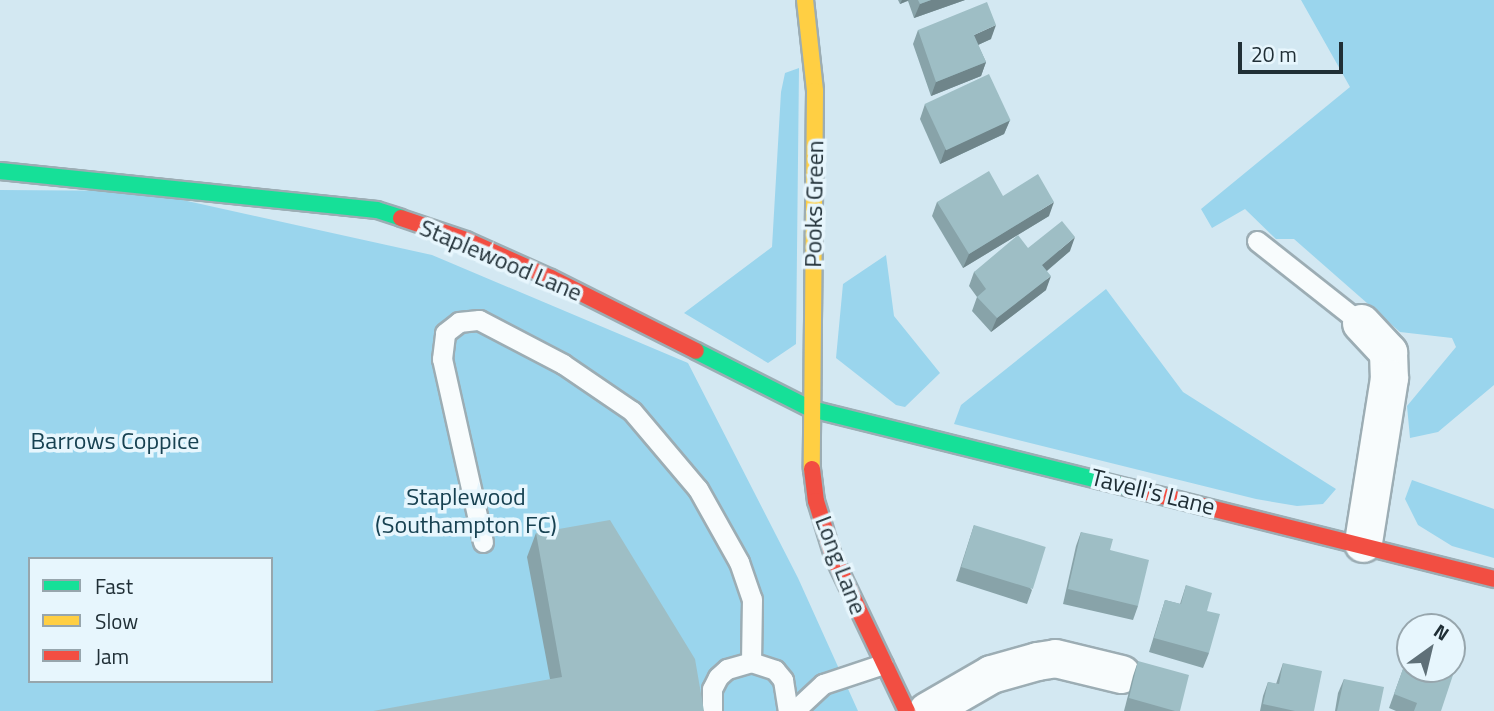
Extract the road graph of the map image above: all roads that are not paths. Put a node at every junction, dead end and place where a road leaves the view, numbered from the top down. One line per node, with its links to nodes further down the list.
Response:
1 (805, 0): 5 (street, Pooks Green)
2 (0, 171): 5 (street, Staplewood Lane)
3 (1257, 241): 4 (lane)
4 (1362, 323): 7 (street)
5 (811, 409): 7 (street, Tavell's Lane); 10 (street, Long Lane)
6 (483, 542): 9 (lane)
7 (1363, 543): 8 (street, Tavell's Lane)
8 (1494, 579)
9 (751, 662): 12 (lane); 13 (lane)
10 (883, 664): 13 (lane); 14 (street, Long Lane)
11 (1121, 674): 15 (street)
12 (712, 711)
13 (791, 711)
14 (907, 711)
15 (927, 711)

